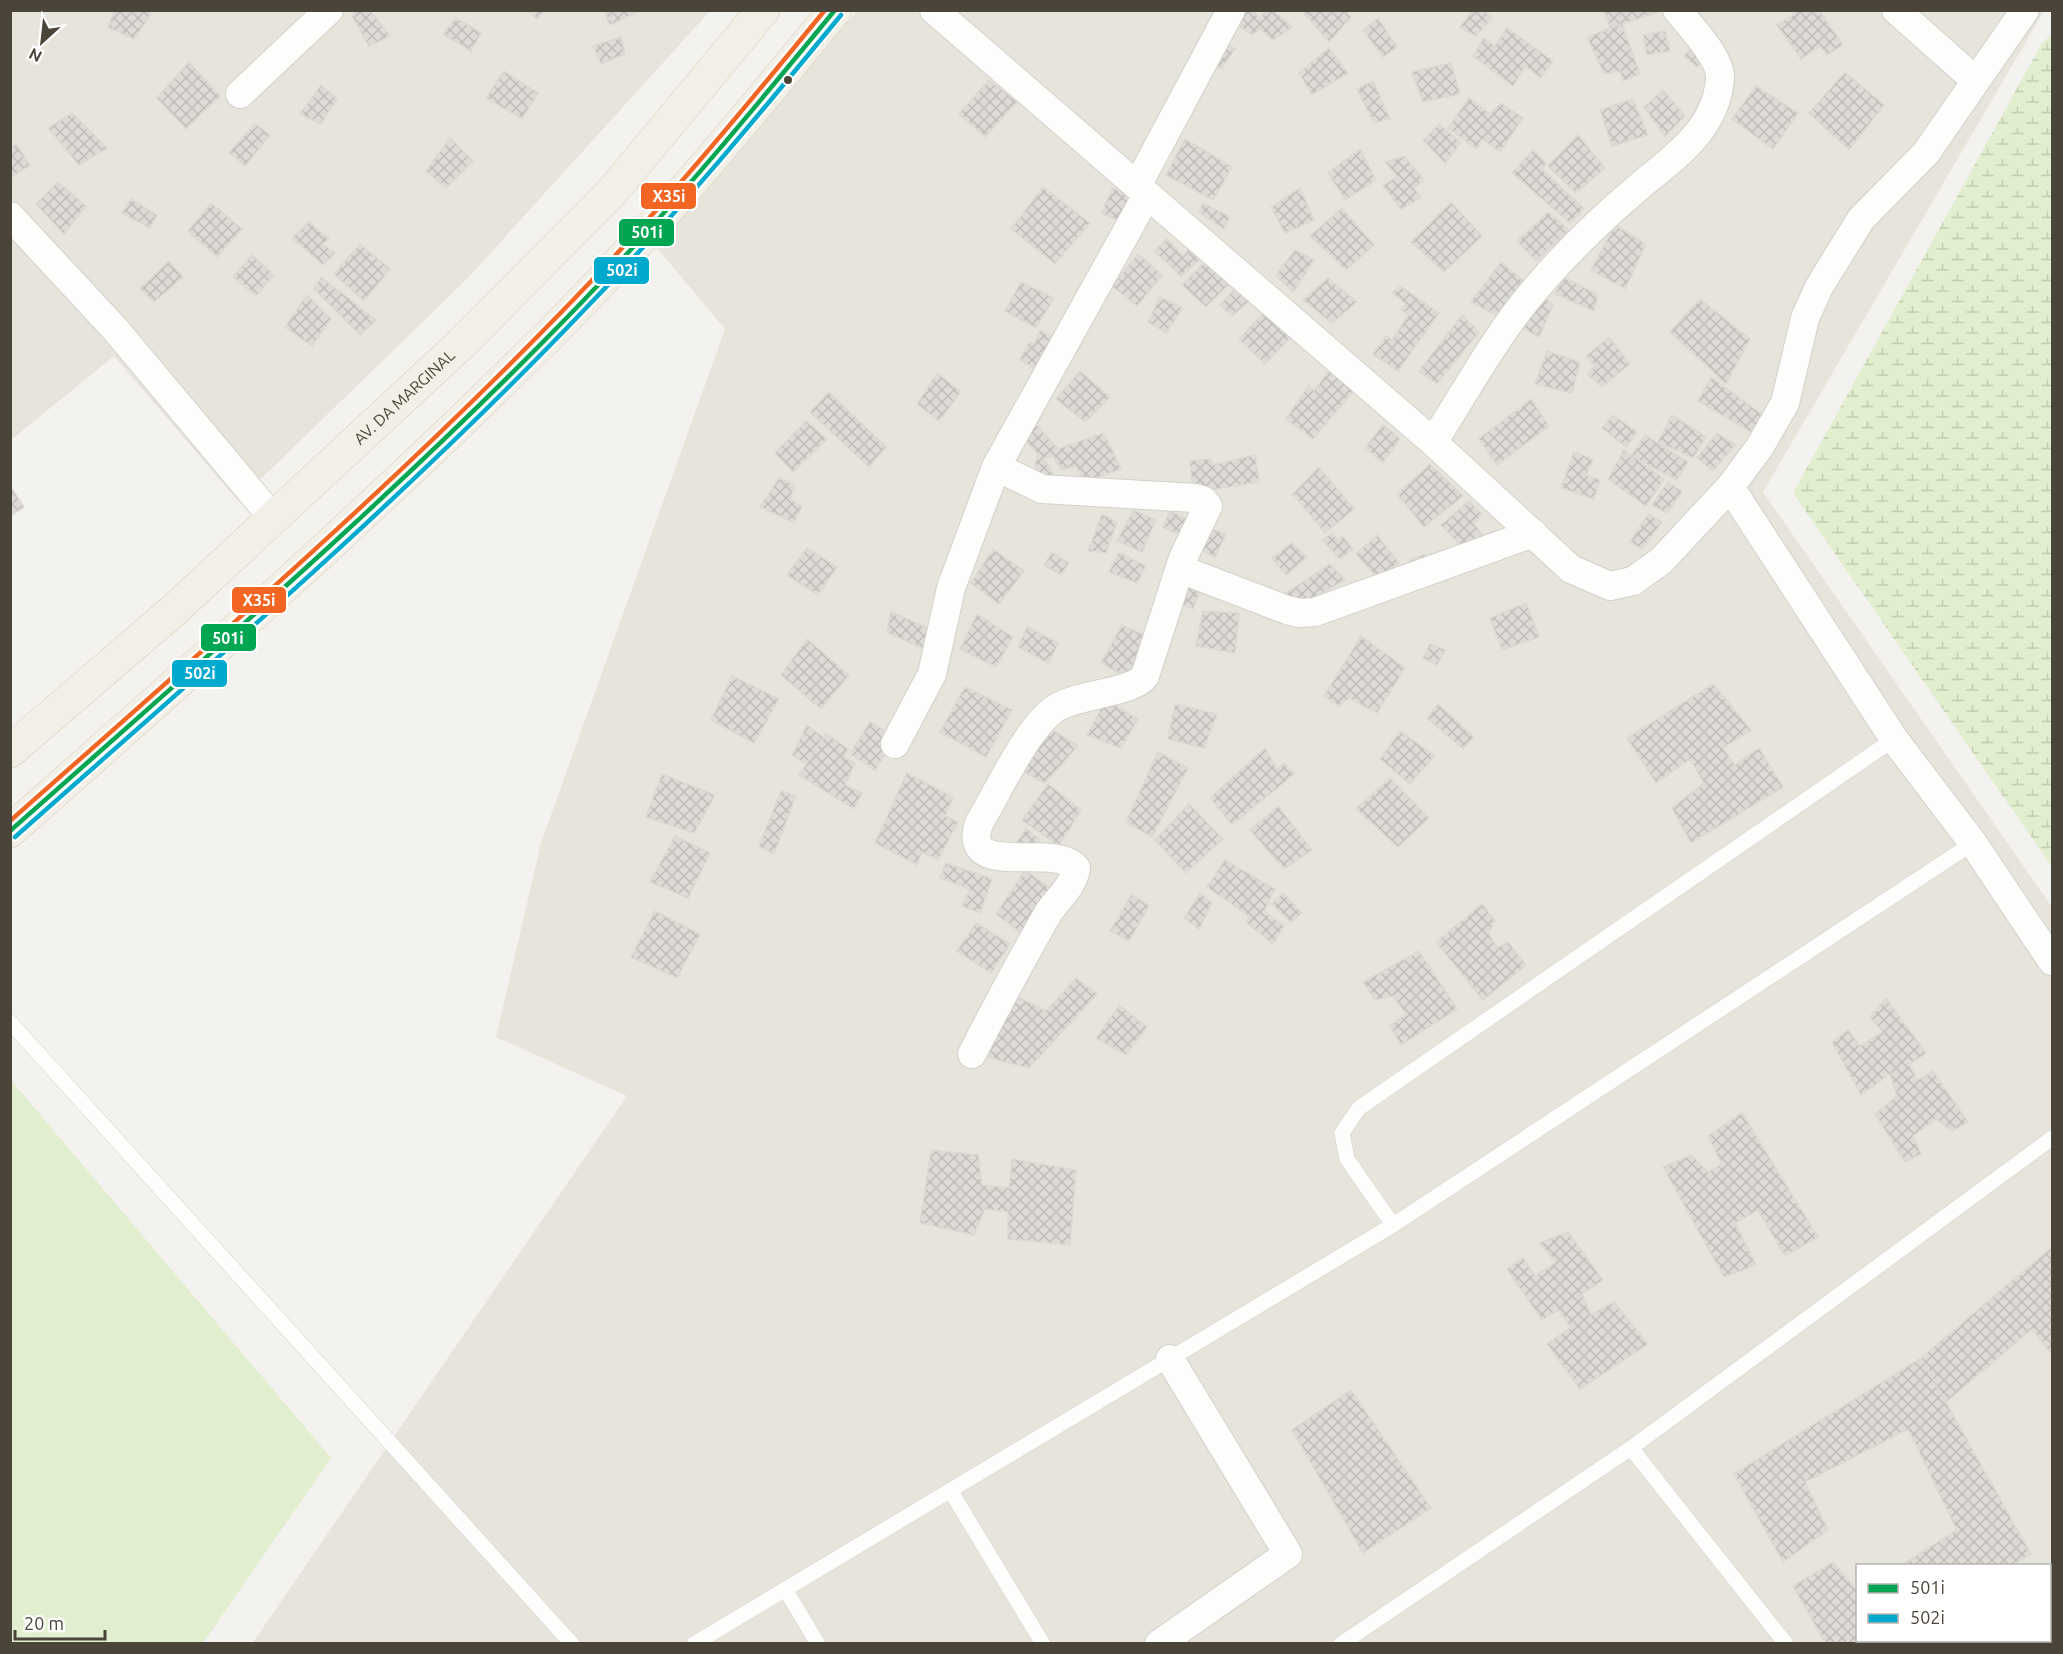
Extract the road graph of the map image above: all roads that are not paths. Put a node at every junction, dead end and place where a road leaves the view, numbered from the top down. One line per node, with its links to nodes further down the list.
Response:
1 (329, 10): 10 (street)
2 (763, 10): 16 (main road, AV. DA MARGINAL)
3 (835, 10): 22 (main road)
4 (934, 10): 11 (street)
5 (1231, 10): 11 (street)
6 (1677, 10): 13 (street)
7 (1896, 10): 9 (street)
8 (2025, 10): 9 (street)
9 (1975, 80): 15 (street)
10 (240, 93)
11 (1142, 190): 13 (street); 14 (street)
12 (10, 216): 16 (street)
13 (1433, 442): 17 (street)
14 (996, 467): 18 (street); 20 (street)
15 (1730, 487): 17 (street); 19 (street)
16 (273, 518): 21 (main road, AV. DA MARGINAL)
17 (1533, 533): 18 (street)
18 (1180, 569): 26 (street)
19 (1894, 739): 23 (street); 28 (lane)
20 (895, 744)
21 (10, 751)
22 (10, 831)
23 (1973, 843): 24 (street); 28 (lane)
24 (2052, 961)
25 (10, 1022): 33 (lane)
26 (972, 1054)
27 (2052, 1138): 30 (lane)
28 (1393, 1226): 29 (lane)
29 (1170, 1359): 31 (lane); 37 (street)
30 (1631, 1448): 38 (lane); 39 (lane)
31 (950, 1490): 32 (lane); 36 (lane)
32 (785, 1589): 34 (lane); 35 (lane)
33 (572, 1644)
34 (694, 1644)
35 (818, 1644)
36 (1043, 1644)
37 (1159, 1644)
38 (1341, 1644)
39 (1786, 1644)

